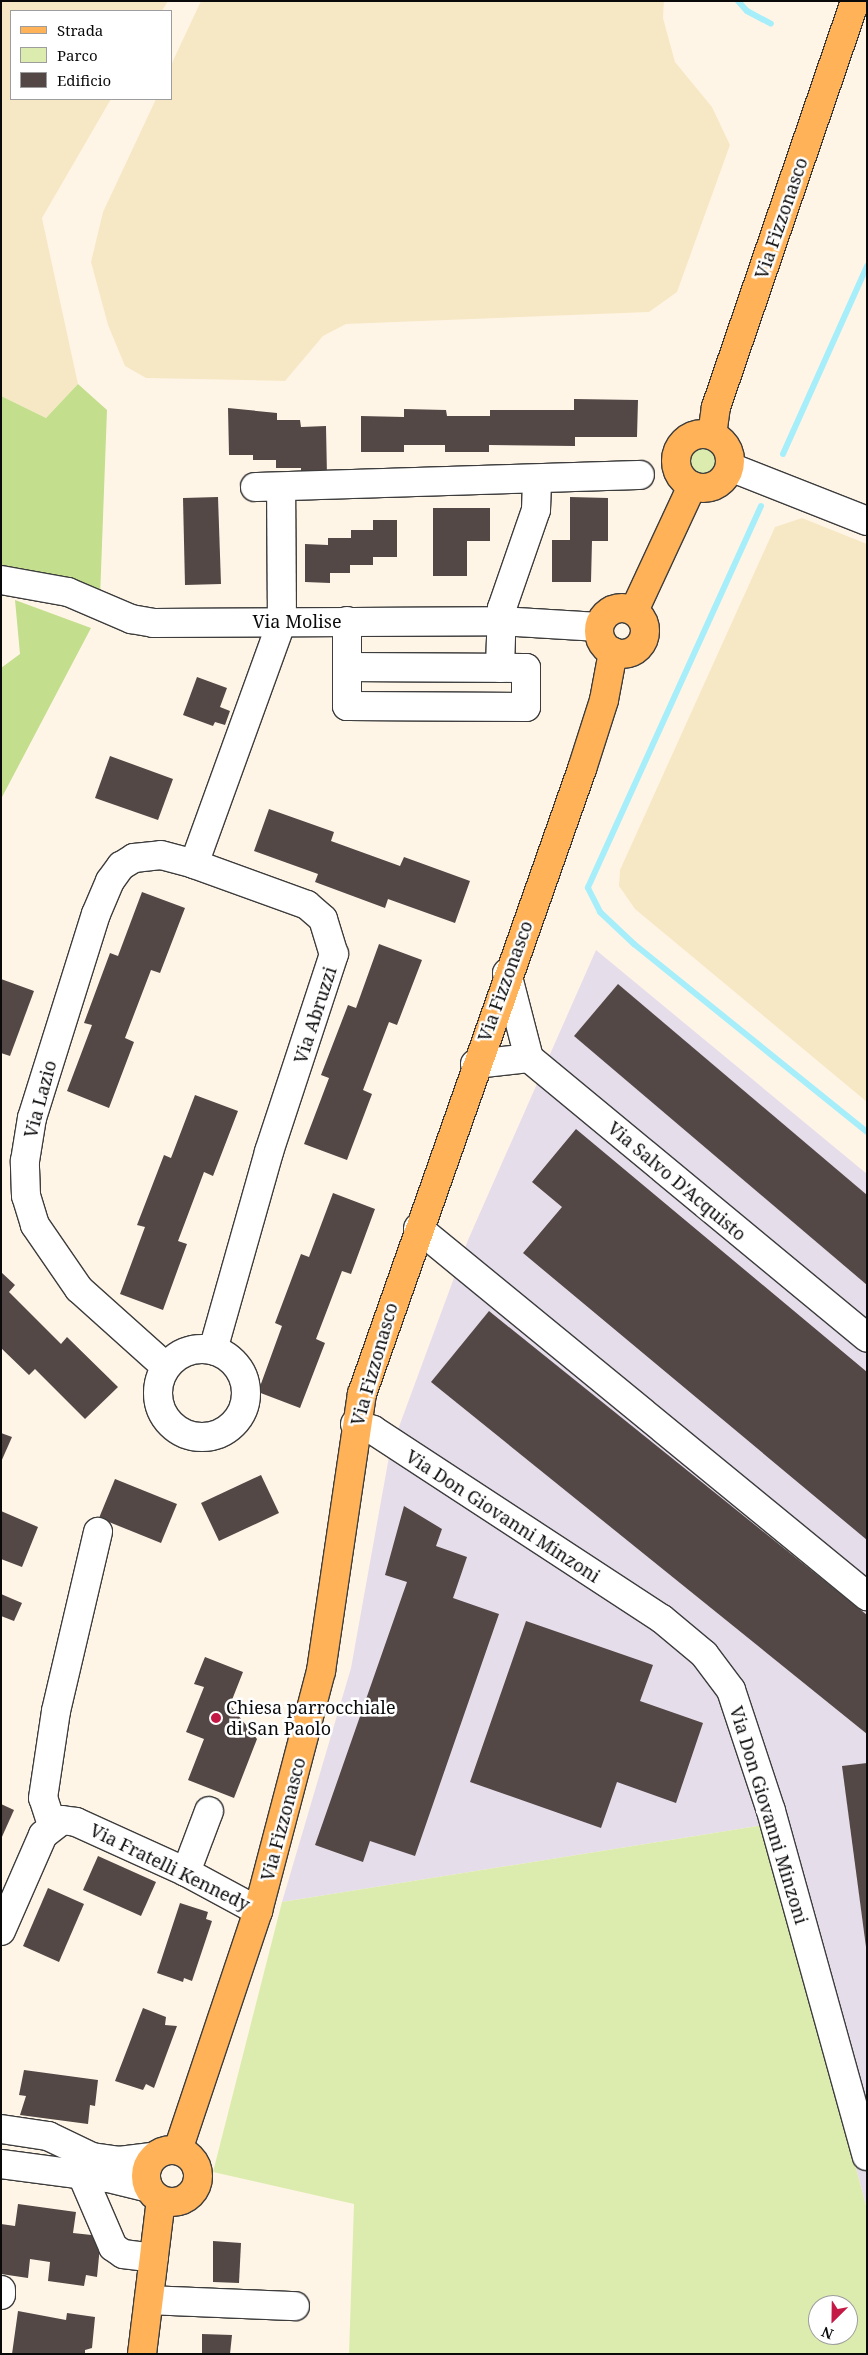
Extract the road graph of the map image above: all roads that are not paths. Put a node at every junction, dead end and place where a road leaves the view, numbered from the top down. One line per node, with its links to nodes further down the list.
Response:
1 (855, 1): 2 (main road, Via Fizzonasco)
2 (712, 435): 3 (main road); 6 (main road)
3 (740, 470): 6 (main road); 7 (street)
4 (640, 475): 5 (street)
5 (536, 480): 10 (street); 12 (street)
6 (692, 486): 9 (main road)
7 (867, 521)
8 (1, 580): 10 (street, Via Molise)
9 (634, 612): 13 (main road); 14 (main road)
10 (282, 621): 11 (street, Via Molise); 17 (street)
11 (347, 621): 12 (street, Via Molise); 15 (street)
12 (500, 621): 13 (street, Via Molise); 16 (street)
13 (599, 626): 14 (main road)
14 (613, 652): 18 (main road, Via Fizzonasco)
15 (347, 667): 16 (street); 16 (street)
16 (500, 668)
17 (194, 864): 23 (street, Via Abruzzi); 24 (street, Via Lazio)
18 (507, 973): 19 (street); 20 (main road, Via Fizzonasco)
19 (529, 1058): 20 (street); 22 (street, Via Salvo D'Acquisto)
20 (475, 1064): 21 (main road, Via Fizzonasco)
21 (418, 1228): 25 (main road, Via Fizzonasco); 27 (street)
22 (867, 1338)
23 (212, 1350): 24 (street); 24 (street)
24 (166, 1367)
25 (355, 1424): 31 (main road, Via Fizzonasco); 33 (street, Via Don Giovanni Minzoni)
26 (98, 1532): 29 (street)
27 (867, 1596)
28 (209, 1811): 30 (street)
29 (52, 1825): 30 (street, Via Fratelli Kennedy); 32 (street)
30 (186, 1872): 31 (street, Via Fratelli Kennedy)
31 (258, 1911): 35 (main road, Via Fizzonasco)
32 (1, 1931)
33 (863, 2126): 36 (street, Via Don Giovanni Minzoni)
34 (1, 2129): 35 (street)
35 (166, 2153): 39 (main road, Via Fizzonasco); 39 (main road)
36 (867, 2156)
37 (1, 2164): 38 (street)
38 (82, 2174): 39 (street); 40 (street)
39 (155, 2194): 40 (main road, Via Fizzonasco)
40 (154, 2258): 43 (main road, Via Fizzonasco)
41 (1, 2290): 42 (street)
42 (1, 2295)
43 (149, 2300): 44 (street); 45 (main road, Via Fizzonasco)
44 (295, 2306)
45 (142, 2354)

